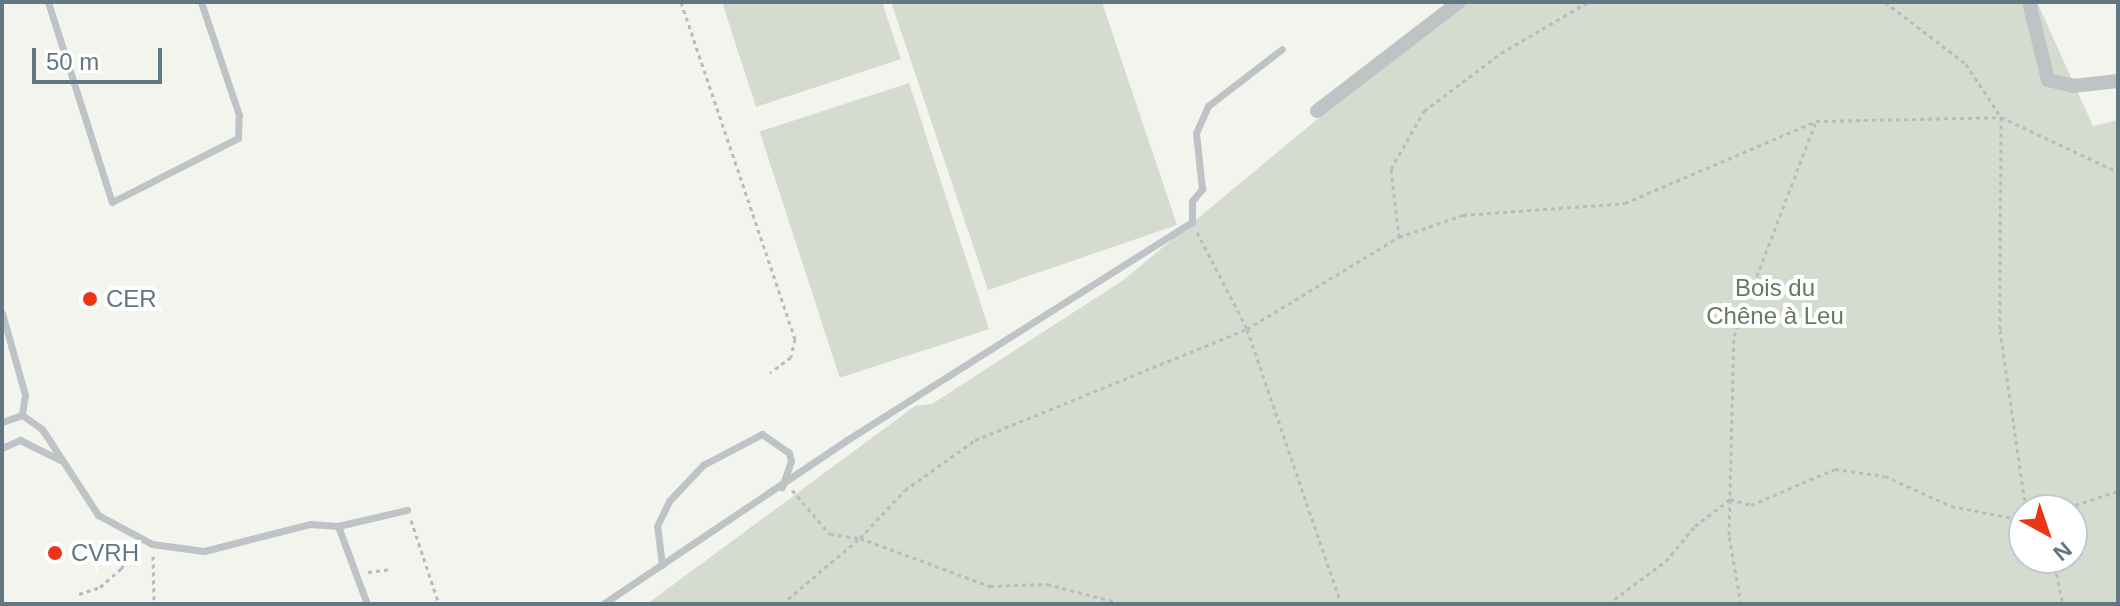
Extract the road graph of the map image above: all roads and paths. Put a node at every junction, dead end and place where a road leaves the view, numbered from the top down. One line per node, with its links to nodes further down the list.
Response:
1 (48, 2): 2 (lane)
2 (201, 2)
3 (681, 2): 20 (path)
4 (1459, 2): 10 (street)
5 (1588, 2): 15 (path)
6 (1885, 2): 11 (path)
7 (2029, 2): 9 (street)
8 (1282, 49): 14 (lane)
9 (2118, 81)
10 (1317, 111)
11 (2001, 117): 12 (path); 13 (path); 27 (path)
12 (1816, 121): 15 (path); 28 (path)
13 (2118, 172)
14 (1192, 222): 17 (path); 25 (lane)
15 (1399, 237): 17 (path)
16 (2, 313): 18 (lane)
17 (1247, 329): 34 (path); 47 (path)
18 (12, 339): 19 (lane); 21 (lane)
19 (2, 343)
20 (770, 373)
21 (22, 415): 22 (lane); 24 (lane)
22 (2, 422)
23 (2, 448): 24 (lane)
24 (62, 461): 33 (lane)
25 (785, 486): 34 (path); 36 (lane); 36 (lane)
26 (2118, 491): 29 (path)
27 (2024, 494)
28 (1730, 499): 31 (path); 48 (path); 49 (path)
29 (2088, 501)
30 (407, 510): 32 (lane); 43 (path)
31 (2008, 517)
32 (338, 526): 35 (lane); 42 (lane)
33 (140, 537): 35 (lane); 40 (path)
34 (860, 538): 45 (path); 46 (path)
35 (152, 544): 41 (path)
36 (662, 565): 44 (lane)
37 (392, 569): 38 (path)
38 (366, 573)
39 (2056, 574): 50 (path)
40 (79, 594)
41 (154, 604)
42 (367, 604)
43 (439, 604)
44 (603, 604)
45 (782, 604)
46 (1123, 604)
47 (1341, 604)
48 (1608, 604)
49 (1741, 604)
50 (2063, 604)

